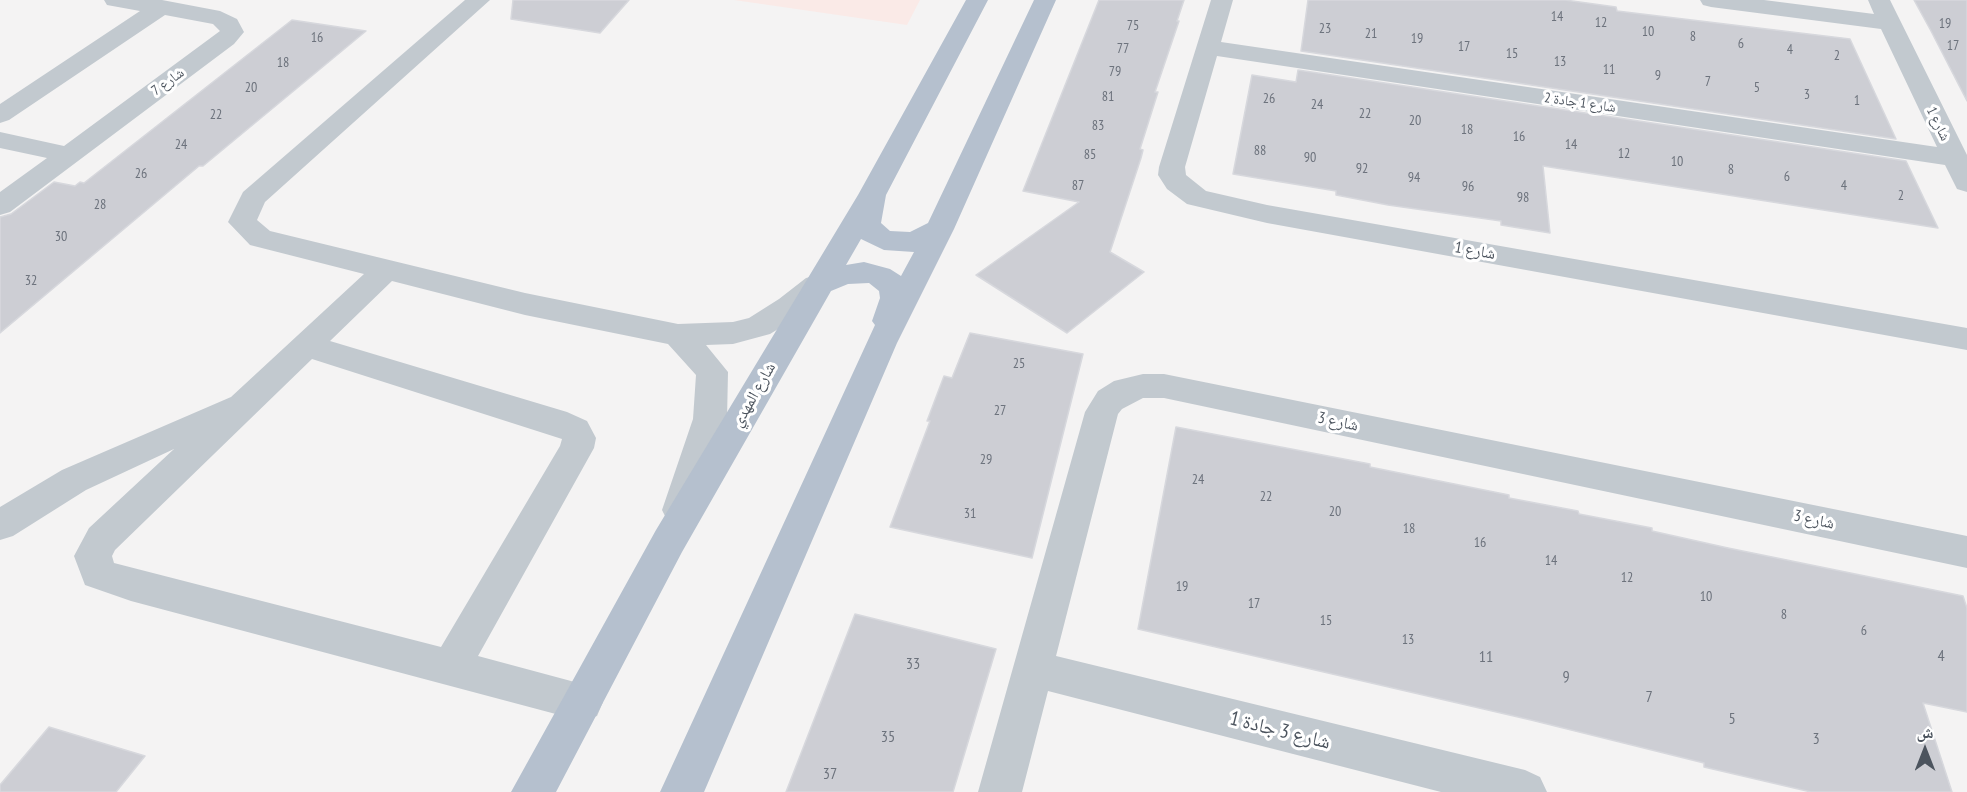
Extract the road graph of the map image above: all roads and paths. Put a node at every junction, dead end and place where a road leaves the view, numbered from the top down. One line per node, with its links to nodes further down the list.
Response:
1 (115, 0): 8 (street, شارع 7)
2 (479, 0): 19 (street)
3 (977, 0): 16 (main road, شارع المهدي)
4 (1046, 0): 18 (main road)
5 (1222, 0): 10 (street, شارع 1)
6 (1711, 0): 9 (street)
7 (1879, 0): 9 (street, شارع 1)
8 (162, 7): 11 (street); 13 (street, شارع 7)
9 (1889, 23): 14 (street, شارع 1)
10 (1206, 47): 14 (street, شارع 1 جادة 2); 22 (street, شارع 1)
11 (0, 115)
12 (0, 140): 13 (street)
13 (69, 154): 17 (street, شارع 7)
14 (1955, 158): 15 (street, شارع 1)
15 (1967, 183)
16 (872, 195): 18 (main road); 20 (main road, شارع المهدي)
17 (0, 206)
18 (940, 229): 23 (main road)
19 (386, 270): 21 (street); 24 (street)
20 (817, 285): 21 (street); 23 (main road); 27 (main road, شارع المهدي)
21 (678, 335): 27 (street)
22 (1967, 339)
23 (881, 343): 33 (main road)
24 (307, 346): 25 (street); 29 (street)
25 (254, 399): 26 (street); 29 (street)
26 (0, 525)
27 (669, 541): 31 (main road, شارع المهدي)
28 (1967, 552): 30 (street, شارع 3)
29 (450, 668): 31 (street)
30 (1035, 669): 34 (street, شارع 3); 35 (street, شارع 3 جادة 1)
31 (582, 702): 32 (main road, شارع المهدي)
32 (533, 792)
33 (682, 792)
34 (1000, 792)
35 (1524, 792)

